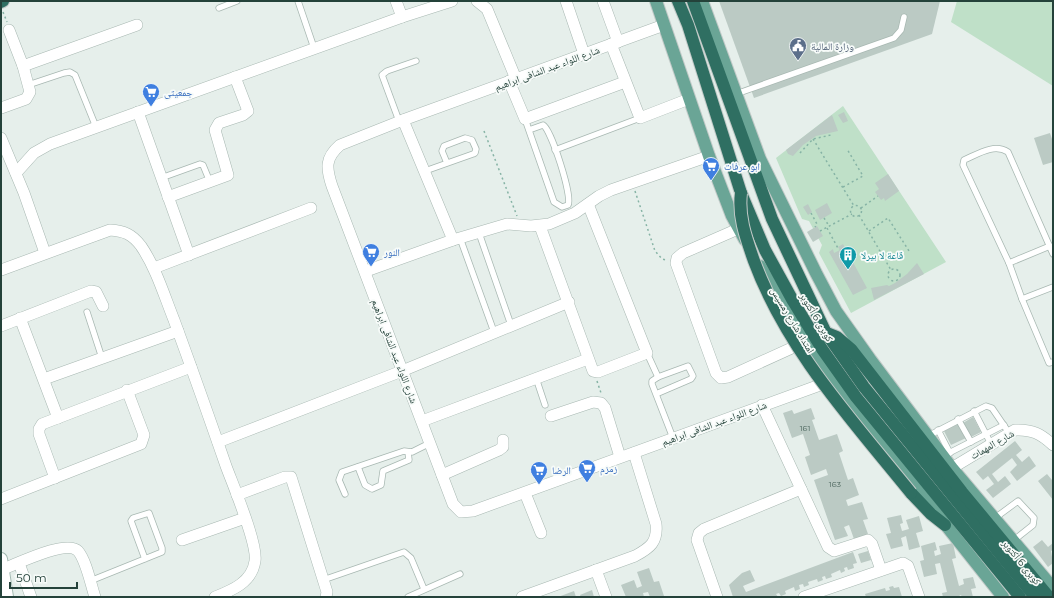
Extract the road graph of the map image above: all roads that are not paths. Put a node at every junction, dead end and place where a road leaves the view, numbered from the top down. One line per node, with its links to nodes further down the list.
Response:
1 (237, 1): 12 (lane)
2 (298, 1): 19 (lane)
3 (396, 1): 13 (street)
4 (452, 1): 13 (street)
5 (477, 1): 24 (street)
6 (566, 1): 20 (street)
7 (603, 1): 18 (street)
8 (656, 1): 16 (main road, امتداد شارع رمسيس)
9 (678, 1): 44 (highway, كوبرى 6 أكتوبر)
10 (693, 1): 70 (highway, كوبرى 6 أكتوبر)
11 (702, 1): 27 (main road)
12 (219, 8)
13 (402, 17): 19 (street)
14 (904, 17): 27 (lane)
15 (137, 26): 22 (street)
16 (664, 26): 18 (street, شارع اللواء عبد الشافى ابراهيم); 28 (main road, امتداد شارع رمسيس)
17 (10, 30): 22 (street)
18 (615, 43): 20 (street, شارع اللواء عبد الشافى ابراهيم); 25 (street)
19 (314, 48): 23 (street)
20 (584, 54): 24 (street, شارع اللواء عبد الشافى ابراهيم)
21 (416, 61): 33 (lane)
22 (23, 66): 26 (street)
23 (235, 77): 30 (street); 43 (street)
24 (513, 80): 32 (street); 33 (street, شارع اللواء عبد الشافى ابراهيم)
25 (626, 82): 31 (street); 32 (street)
26 (28, 85): 29 (street); 34 (lane)
27 (736, 94): 92 (main road)
28 (689, 99): 31 (street); 38 (main road, امتداد شارع رمسيس)
29 (1, 108)
30 (138, 112): 34 (street); 42 (street)
31 (640, 118): 37 (lane)
32 (525, 119): 35 (lane)
33 (401, 121): 40 (street); 59 (street, شارع اللواء عبد الشافى ابراهيم)
34 (96, 127): 41 (street)
35 (529, 130): 37 (lane); 37 (lane)
36 (1, 138): 41 (street)
37 (556, 150)
38 (709, 156): 46 (street); 49 (main road, امتداد شارع رمسيس)
39 (447, 163): 39 (lane); 40 (lane)
40 (424, 171): 51 (street)
41 (16, 172): 53 (street)
42 (161, 178): 43 (lane); 45 (street)
43 (210, 182): 45 (street)
44 (740, 193): 115 (highway, bridge); 142 (highway, كوبرى 6 أكتوبر)
45 (168, 197): 55 (street)
46 (588, 204): 48 (street); 72 (street)
47 (311, 208): 55 (street)
48 (540, 226): 50 (street); 62 (street)
49 (738, 229): 71 (main road, امتداد شارع رمسيس); 71 (street)
50 (479, 233): 51 (street); 66 (lane)
51 (456, 239): 59 (street); 69 (lane)
52 (1050, 246): 54 (lane); 56 (lane); 56 (lane)
53 (45, 253): 57 (street); 58 (street)
54 (1053, 254)
55 (189, 255): 57 (street)
56 (1009, 263): 61 (lane)
57 (154, 268): 68 (street)
58 (1, 270)
59 (366, 271): 77 (street, شارع اللواء عبد الشافى ابراهيم)
60 (1053, 287): 61 (lane)
61 (1022, 299): 75 (lane)
62 (569, 302): 66 (street); 74 (street)
63 (103, 306): 65 (street)
64 (87, 312): 73 (lane)
65 (20, 318): 67 (street); 80 (street)
66 (511, 325): 69 (street)
67 (1, 326)
68 (178, 331): 73 (street); 76 (street)
69 (494, 332): 77 (street)
70 (826, 333): 143 (highway, كوبرى 6 أكتوبر); 144 (highway)
71 (805, 341): 81 (main road, امتداد شارع رمسيس)
72 (647, 354): 74 (street); 78 (lane)
73 (102, 358): 80 (street)
74 (588, 359): 79 (street)
75 (1053, 362)
76 (191, 367): 82 (street); 96 (street)
77 (402, 371): 90 (street, شارع اللواء عبد الشافى ابراهيم); 96 (street)
78 (658, 377): 83 (lane); 83 (lane)
79 (536, 378): 84 (lane); 90 (street)
80 (44, 379): 88 (street)
81 (832, 381): 85 (street, شارع اللواء عبد الشافى ابراهيم); 115 (main road, امتداد شارع رمسيس)
82 (127, 390): 88 (street); 107 (street)
83 (656, 394): 93 (lane)
84 (545, 405)
85 (762, 405): 93 (street, شارع اللواء عبد الشافى ابراهيم); 108 (street)
86 (974, 411): 89 (lane); 91 (lane); 94 (lane)
87 (551, 416): 103 (street)
88 (58, 418): 107 (street)
89 (958, 419): 92 (lane); 98 (lane)
90 (422, 421): 97 (street, شارع اللواء عبد الشافى ابراهيم)
91 (1006, 429): 94 (street, شارع المهمات); 99 (street, شارع المهمات)
92 (933, 433): 102 (main road)
93 (673, 438): 101 (street, شارع اللواء عبد الشافى ابراهيم)
94 (988, 439): 98 (lane); 105 (street, شارع المهمات)
95 (503, 440): 106 (street)
96 (218, 442): 111 (street)
97 (430, 442): 100 (lane); 106 (street, شارع اللواء عبد الشافى ابراهيم)
98 (970, 442): 102 (lane)
99 (1053, 445)
100 (408, 452): 104 (lane); 104 (lane)
101 (634, 453): 103 (street, شارع اللواء عبد الشافى ابراهيم); 122 (street)
102 (947, 454): 105 (main road)
103 (620, 457): 109 (street, شارع اللواء عبد الشافى ابراهيم)
104 (358, 467): 110 (lane)
105 (952, 468): 114 (main road)
106 (442, 475): 109 (street, شارع اللواء عبد الشافى ابراهيم)
107 (55, 478): 112 (street)
108 (801, 489): 123 (street); 138 (street)
109 (525, 493): 116 (street)
110 (345, 494)
111 (237, 495): 113 (street); 125 (street)
112 (1, 499)
113 (245, 518): 117 (street); 133 (street)
114 (996, 518): 118 (main road); 118 (lane)
115 (945, 525): 141 (main road, امتداد شارع رمسيس)
116 (541, 533)
117 (182, 540)
118 (1014, 541): 127 (main road)
119 (145, 559): 119 (lane); 126 (lane)
120 (19, 563): 121 (street); 126 (street); 131 (street)
121 (2, 564): 130 (main road)
122 (596, 570): 129 (street); 137 (street)
123 (881, 570): 139 (street); 140 (street)
124 (460, 574): 128 (lane)
125 (323, 580): 128 (lane); 134 (street)
126 (89, 581): 132 (street)
127 (1053, 588)
128 (424, 589): 135 (lane)
129 (545, 593): 136 (street)
130 (7, 597)
131 (31, 597)
132 (96, 597)
133 (215, 597)
134 (326, 597)
135 (408, 597)
136 (522, 597)
137 (606, 597)
138 (717, 597)
139 (804, 597)
140 (919, 597)
141 (1003, 597)
142 (1020, 597)
143 (1035, 597)
144 (1049, 597)

